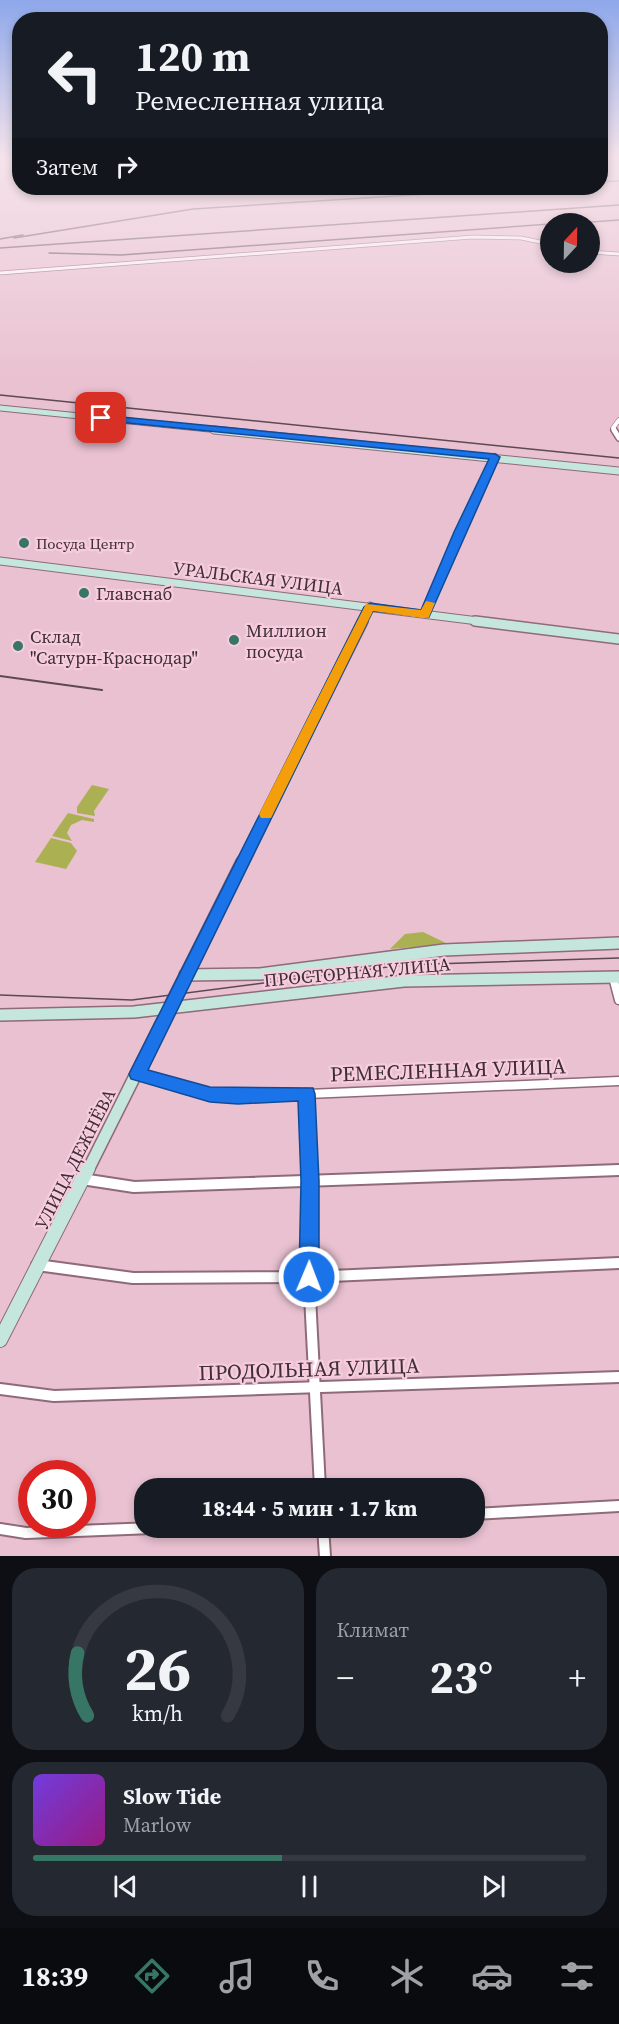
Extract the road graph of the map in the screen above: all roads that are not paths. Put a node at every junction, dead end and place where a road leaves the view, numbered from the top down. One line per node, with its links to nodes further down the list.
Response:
1 (540, 242): 4 (street)
2 (600, 253): 3 (street)
3 (619, 254)
4 (0, 273)
5 (0, 408): 8 (street)
6 (619, 420): 7 (street)
7 (619, 438)
8 (495, 457): 9 (street); 12 (street)
9 (619, 471)
10 (0, 561): 11 (street, УРАЛЬСКАЯ УЛИЦА)
11 (370, 606): 12 (street, УРАЛЬСКАЯ УЛИЦА); 15 (street, УЛИЦА ДЕЖНЁВА)
12 (426, 614): 13 (street, УРАЛЬСКАЯ УЛИЦА)
13 (619, 639)
14 (619, 943): 15 (street, ПРОСТОРНАЯ УЛИЦА)
15 (185, 975): 18 (street, УЛИЦА ДЕЖНЁВА)
16 (616, 977): 17 (street); 18 (street, ПРОСТОРНАЯ УЛИЦА)
17 (619, 1000)
18 (170, 1007): 19 (street, ПРОСТОРНАЯ УЛИЦА); 20 (street, УЛИЦА ДЕЖНЁВА)
19 (0, 1015)
20 (137, 1074): 22 (street, РЕМЕСЛЕННАЯ УЛИЦА); 24 (street, УЛИЦА ДЕЖНЁВА)
21 (619, 1081): 22 (street, РЕМЕСЛЕННАЯ УЛИЦА)
22 (306, 1094): 25 (street)
23 (619, 1170): 25 (street)
24 (82, 1179): 25 (street); 27 (street, УЛИЦА ДЕЖНЁВА)
25 (310, 1181): 28 (street)
26 (619, 1263): 28 (street)
27 (37, 1265): 28 (street); 29 (street, УЛИЦА ДЕЖНЁВА)
28 (309, 1277): 32 (street)
29 (0, 1340)
30 (619, 1377): 32 (street, ПРОДОЛЬНАЯ УЛИЦА)
31 (0, 1389): 32 (street, ПРОДОЛЬНАЯ УЛИЦА)
32 (314, 1389): 33 (street)
33 (319, 1478)
34 (619, 1506): 35 (street)
35 (485, 1513)
36 (0, 1529): 37 (street)
37 (134, 1529)
38 (324, 1538): 39 (street)
39 (325, 1556)

